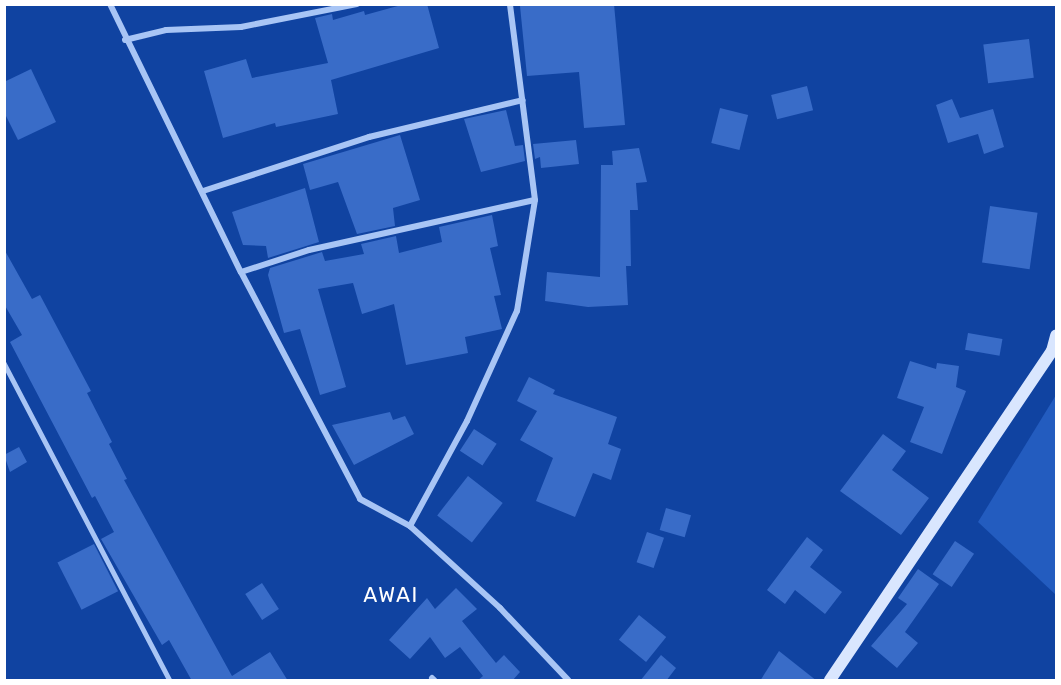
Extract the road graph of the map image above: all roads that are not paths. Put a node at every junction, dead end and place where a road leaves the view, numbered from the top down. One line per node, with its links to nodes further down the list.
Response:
1 (110, 4): 4 (street)
2 (357, 4): 4 (street)
3 (510, 4): 5 (street)
4 (125, 40): 6 (street)
5 (523, 100): 6 (street); 7 (street)
6 (203, 191): 8 (street)
7 (535, 200): 8 (street); 11 (street)
8 (241, 272): 11 (street)
9 (1056, 336): 14 (main road)
10 (4, 363): 12 (lane)
11 (410, 526): 13 (street)
12 (170, 681)
13 (567, 681)
14 (830, 681)

